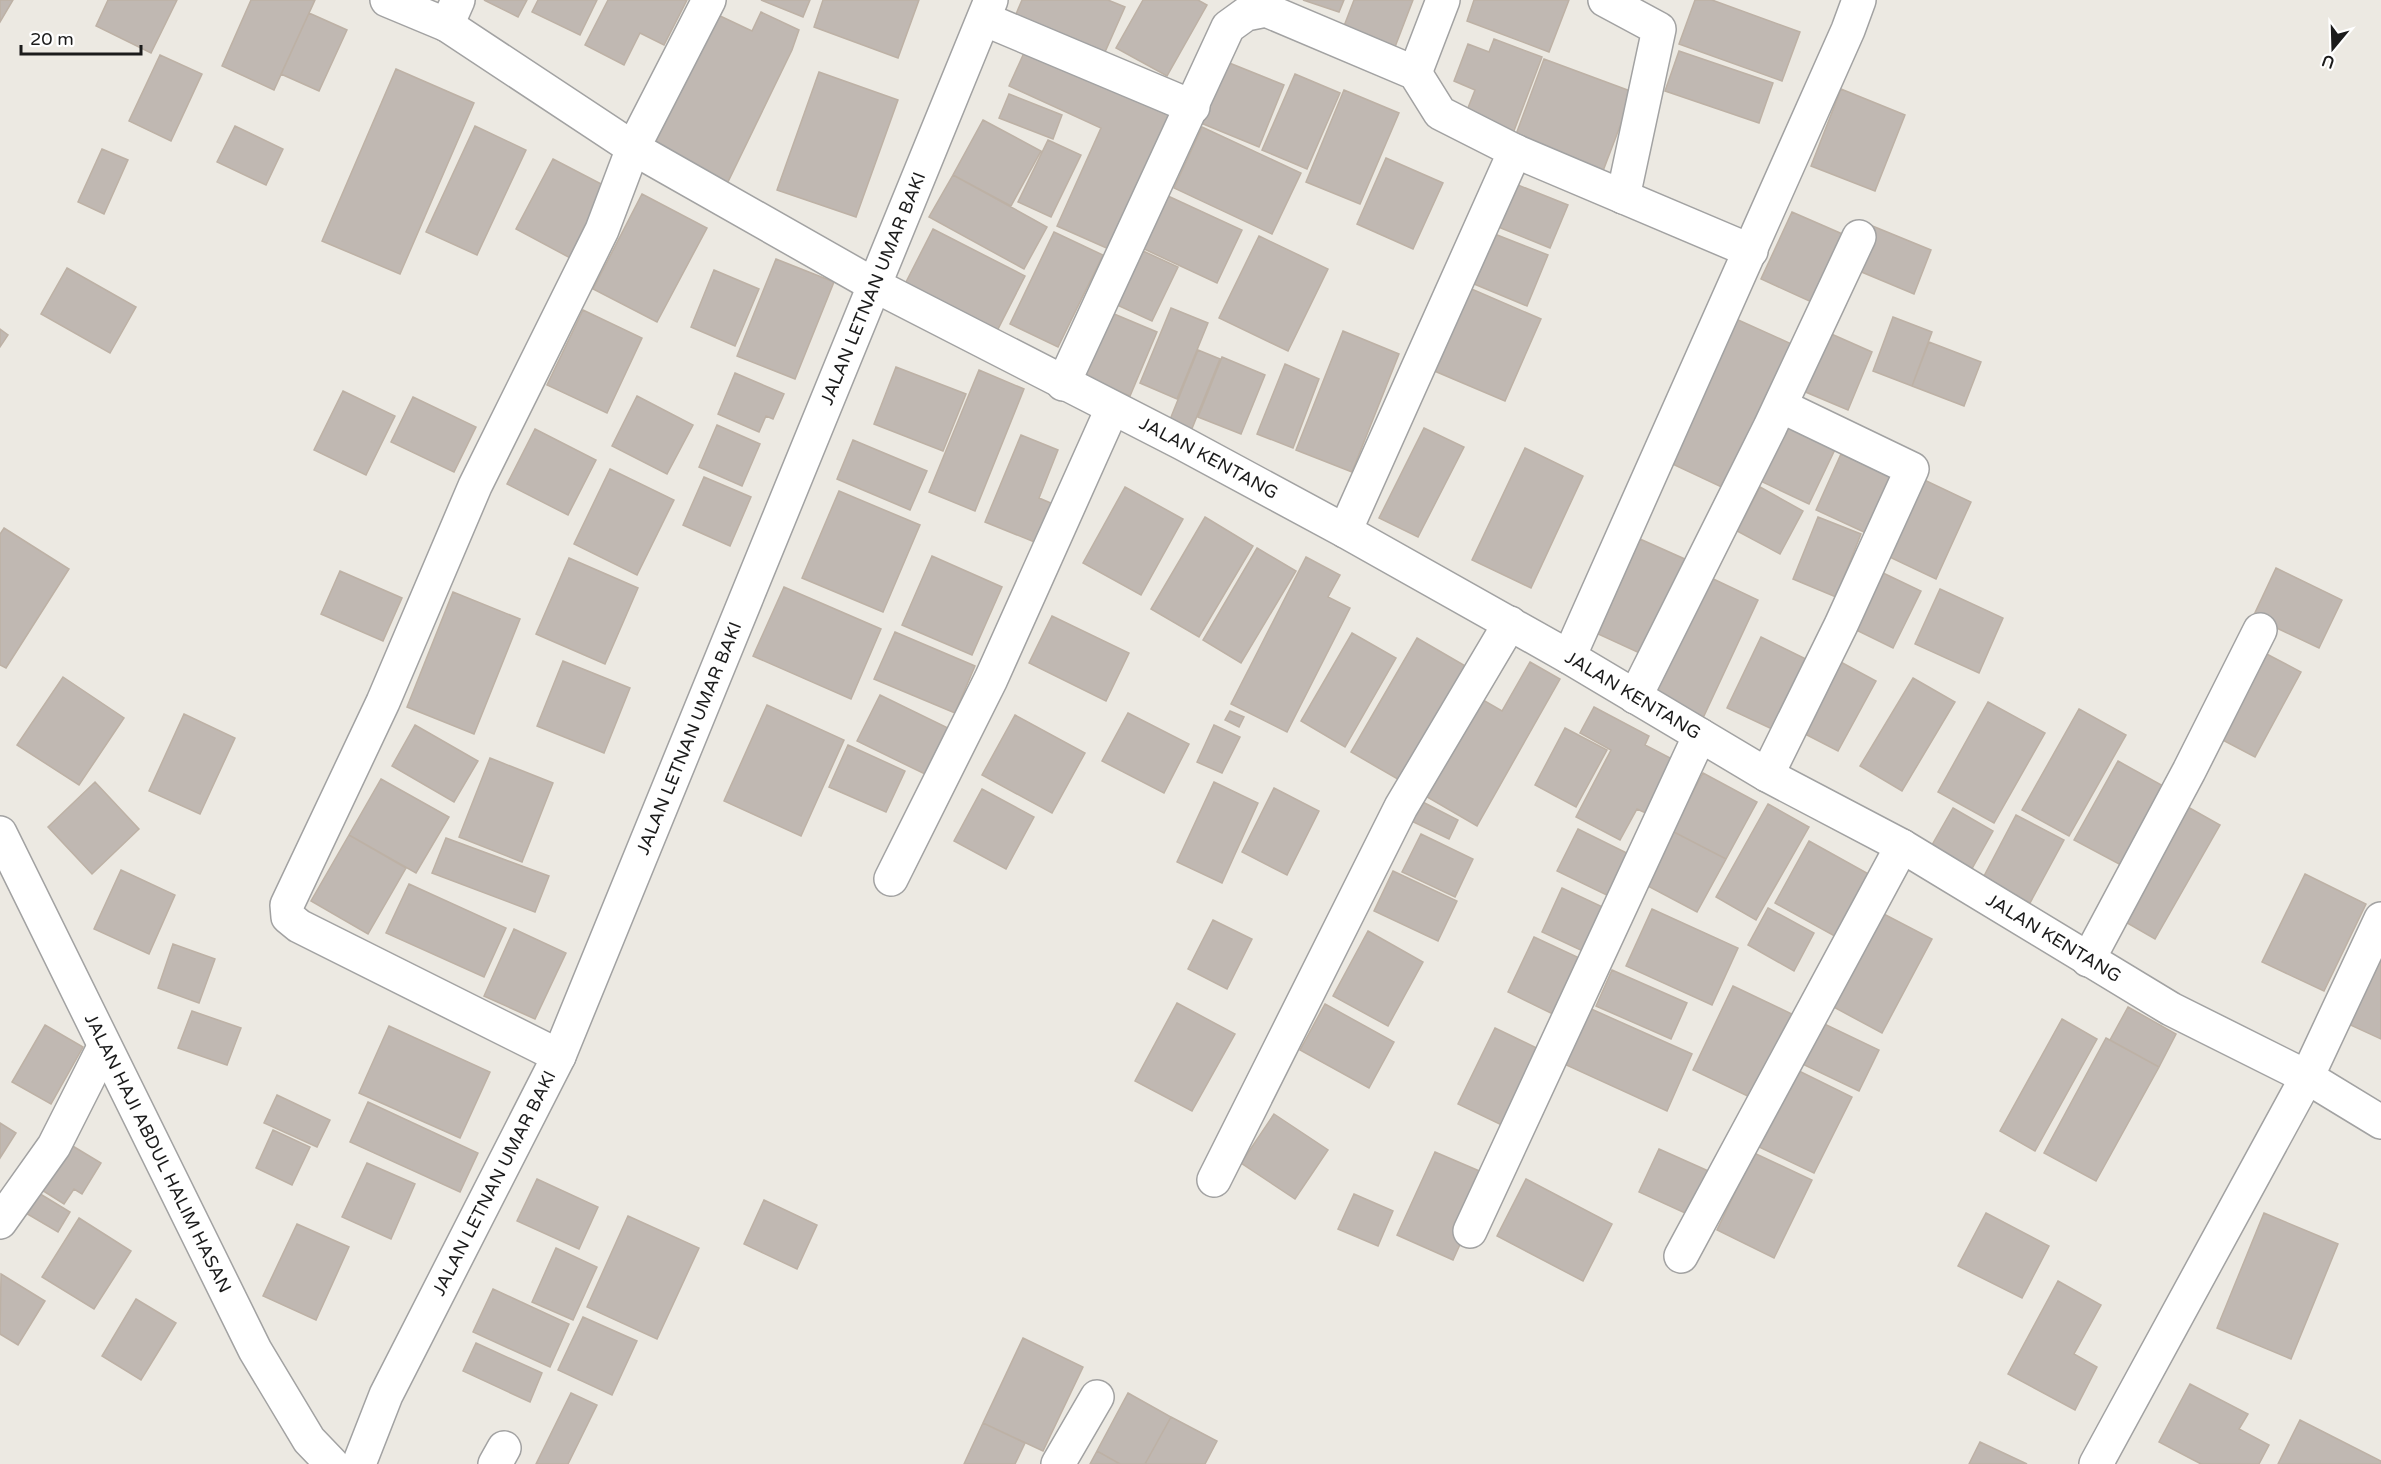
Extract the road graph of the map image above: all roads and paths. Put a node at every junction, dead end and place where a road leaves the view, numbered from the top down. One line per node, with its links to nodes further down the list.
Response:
1 (387, 0): 7 (street, JALAN KENTANG)
2 (709, 0): 10 (street)
3 (1443, 0): 8 (street)
4 (1605, 0): 12 (street)
5 (1859, 0): 14 (street)
6 (987, 10): 9 (street); 15 (street, JALAN LETNAN UMAR BAKI)
7 (453, 13): 10 (street, JALAN KENTANG)
8 (1415, 73): 9 (street); 11 (street)
9 (1192, 107): 16 (street)
10 (633, 148): 15 (street, JALAN KENTANG); 32 (street)
11 (1515, 151): 12 (street); 19 (street)
12 (1623, 197): 14 (street)
13 (1859, 237): 17 (street)
14 (1751, 251): 22 (street)
15 (876, 286): 16 (street, JALAN KENTANG); 32 (street, JALAN LETNAN UMAR BAKI)
16 (1063, 384): 18 (street, JALAN KENTANG)
17 (1781, 405): 23 (street); 25 (street)
18 (1112, 409): 19 (street, JALAN KENTANG); 28 (street)
19 (1344, 531): 20 (street, JALAN KENTANG)
20 (1510, 624): 22 (street, JALAN KENTANG); 35 (street)
21 (2260, 630): 30 (street)
22 (1569, 657): 23 (street, JALAN KENTANG)
23 (1635, 697): 24 (street, JALAN KENTANG)
24 (1700, 735): 25 (street, JALAN KENTANG); 37 (street)
25 (1767, 775): 27 (street, JALAN KENTANG)
26 (0, 833): 31 (street, JALAN HAJI ABDUL HALIM HASAN)
27 (1902, 846): 30 (street, JALAN KENTANG); 38 (street)
28 (891, 879)
29 (2381, 919): 33 (street)
30 (2088, 960): 33 (street, JALAN KENTANG)
31 (104, 1047): 36 (street); 40 (street, JALAN HAJI ABDUL HALIM HASAN)
32 (559, 1056): 41 (street, JALAN LETNAN UMAR BAKI)
33 (2307, 1077): 34 (street, JALAN KENTANG); 43 (street)
34 (2381, 1122)
35 (1214, 1180)
36 (0, 1222)
37 (1470, 1231)
38 (1682, 1256)
39 (1097, 1397): 42 (street)
40 (332, 1464)
41 (359, 1464)
42 (1058, 1464)
43 (2096, 1464)

